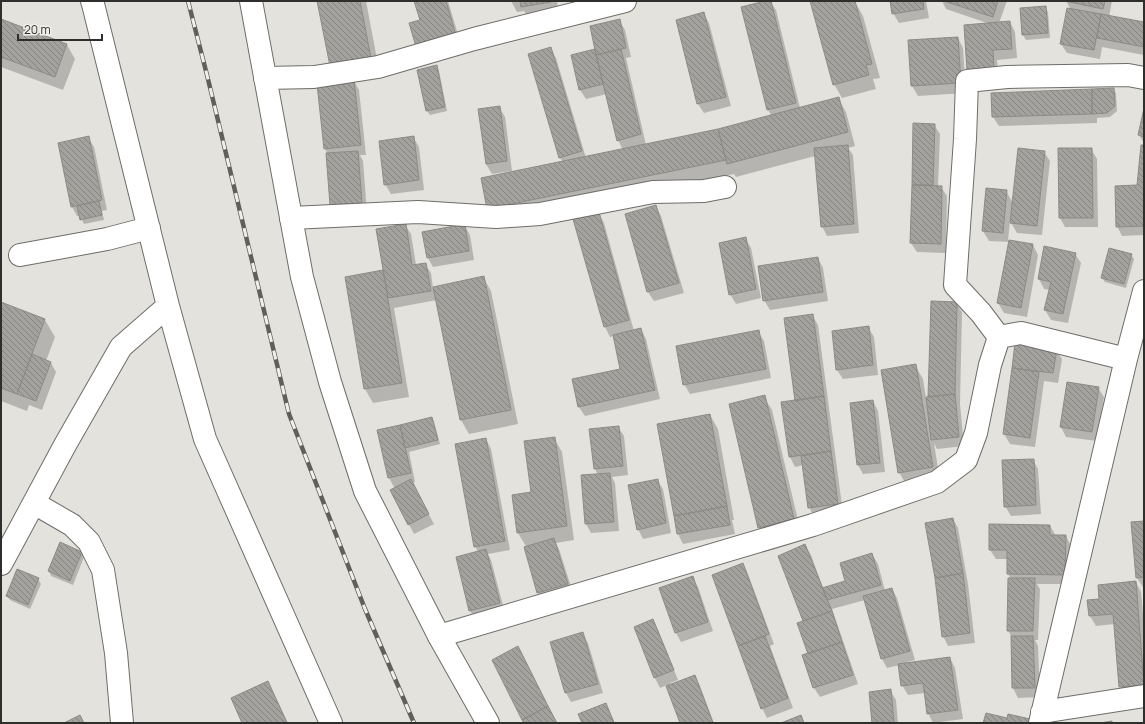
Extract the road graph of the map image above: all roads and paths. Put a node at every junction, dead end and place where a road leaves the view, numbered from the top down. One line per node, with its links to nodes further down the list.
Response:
1 (92, 1): 8 (street)
2 (251, 1): 4 (street)
3 (625, 1): 4 (street)
4 (265, 78): 7 (street)
5 (1144, 78): 12 (street)
6 (725, 187): 7 (street)
7 (291, 218): 16 (street)
8 (149, 228): 9 (street); 11 (street)
9 (20, 255)
10 (1144, 291): 13 (street)
11 (168, 306): 14 (street); 20 (street)
12 (999, 336): 13 (street); 16 (street)
13 (1126, 359): 18 (street)
14 (34, 503): 15 (street); 19 (street)
15 (2, 561)
16 (439, 636): 21 (street)
17 (1144, 696): 18 (street)
18 (1041, 718)
19 (122, 723)
20 (331, 723)
21 (488, 723)

